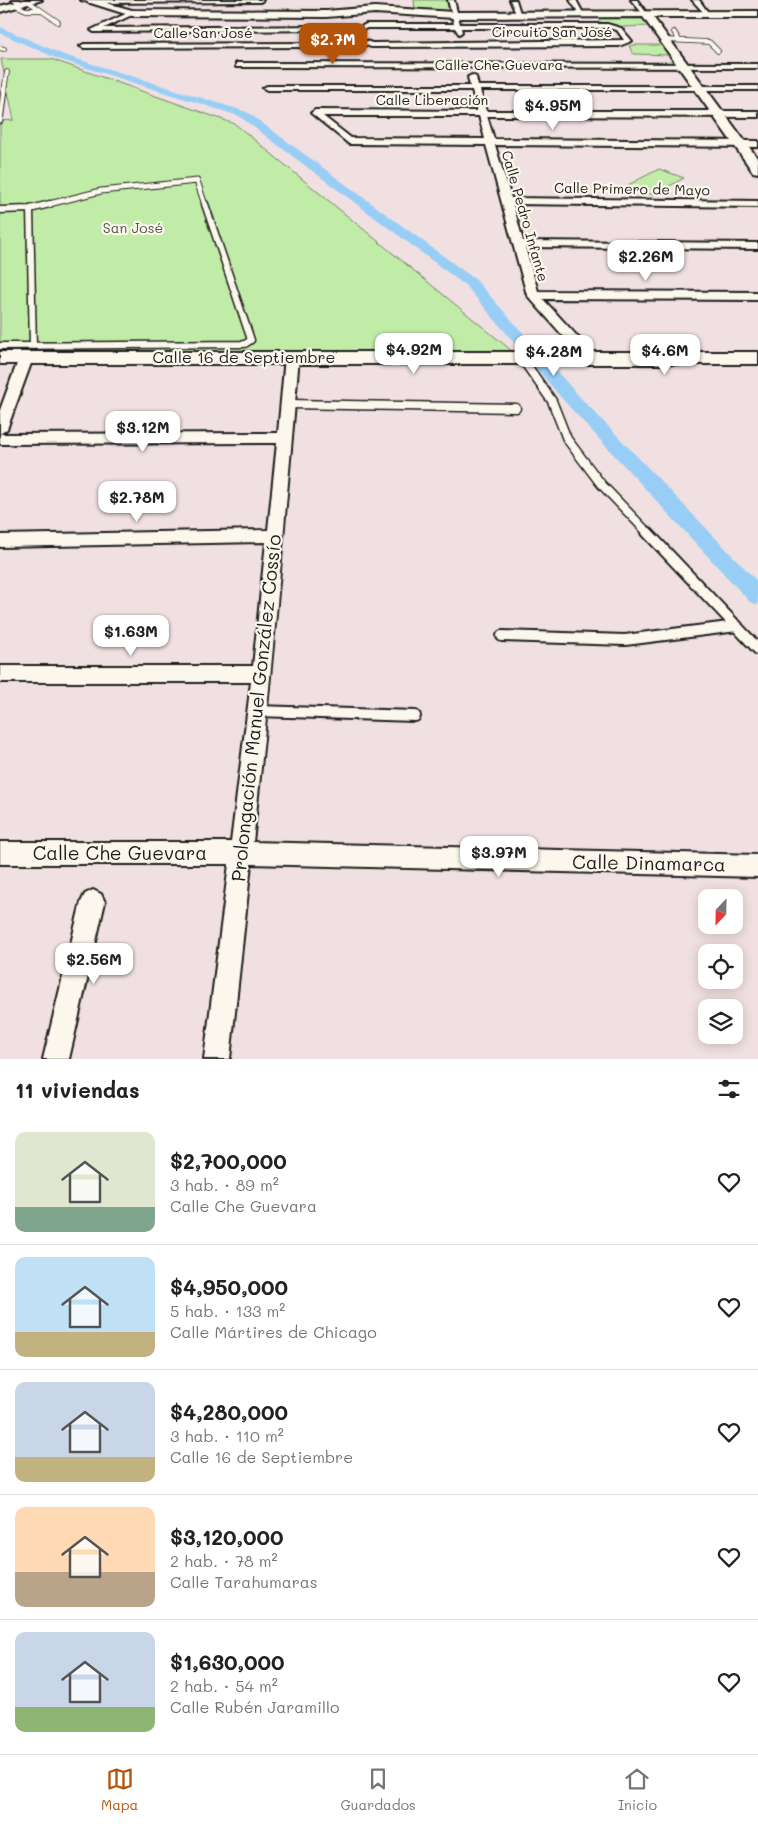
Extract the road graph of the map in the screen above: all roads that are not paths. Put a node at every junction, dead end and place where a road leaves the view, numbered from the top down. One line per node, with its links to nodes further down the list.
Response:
1 (88, 0): 2 (street); 12 (street)
2 (260, 0)
3 (328, 0): 13 (street)
4 (451, 0): 19 (street, Calle Pedro Infante)
5 (513, 0): 14 (street)
6 (573, 0): 15 (street)
7 (634, 0): 16 (street)
8 (695, 0): 17 (street)
9 (0, 2): 10 (main road)
10 (24, 3): 11 (main road); 20 (lane)
11 (0, 8)
12 (132, 13): 13 (street); 23 (street)
13 (326, 14): 19 (street); 22 (street)
14 (518, 14): 15 (street); 19 (street)
15 (582, 14): 16 (street)
16 (646, 14): 17 (street); 25 (street)
17 (708, 14): 18 (street)
18 (758, 14)
19 (454, 15): 21 (street, Calle Pedro Infante)
20 (58, 22)
21 (458, 26): 27 (street, Calle Pedro Infante); 27 (street, Circuito San José); 27 (street, Circuito San José)
22 (325, 28): 23 (street); 35 (street)
23 (94, 30): 28 (street)
24 (674, 32): 26 (lane)
25 (665, 40): 26 (lane); 33 (street)
26 (679, 40): 29 (lane)
27 (463, 44): 31 (street, Calle Pedro Infante)
28 (84, 46): 30 (street); 35 (street, Calle San José)
29 (718, 51)
30 (90, 52)
31 (469, 64): 33 (street, Calle Che Guevara); 35 (street, Calle Che Guevara); 37 (street, Calle Pedro Infante)
32 (239, 65): 35 (street, Calle Che Guevara)
33 (683, 66): 34 (street, Calle Che Guevara); 39 (street)
34 (758, 66)
35 (321, 69): 37 (street); 38 (street)
36 (6, 72): 41 (lane)
37 (475, 87): 39 (street); 42 (street, Calle Pedro Infante)
38 (267, 88)
39 (699, 88): 40 (street); 43 (street)
40 (758, 88)
41 (1, 108): 45 (lane)
42 (482, 114): 43 (street, Calle Liberación); 46 (street, Calle Pedro Infante); 46 (street, Calle Liberación)
43 (718, 114): 44 (street, Calle Liberación); 47 (street)
44 (758, 114)
45 (0, 121)
46 (489, 142): 47 (street); 50 (street, Calle Pedro Infante)
47 (740, 144): 48 (street); 49 (street)
48 (758, 144)
49 (758, 169)
50 (506, 201): 51 (street, Calle Primero de Mayo); 54 (street, Calle Pedro Infante)
51 (758, 204)
52 (0, 210): 53 (lane)
53 (30, 210): 59 (lane); 59 (lane)
54 (519, 244): 55 (street); 56 (street, Calle Pedro Infante)
55 (758, 246)
56 (534, 295): 57 (street); 64 (street)
57 (758, 296)
58 (0, 346): 59 (lane)
59 (29, 352): 60 (street, Calle 16 de Septiembre); 61 (street, Calle 16 de Septiembre); 67 (street)
60 (292, 357): 63 (street, Calle 16 de Septiembre); 65 (street, Prolongación Manuel González Cossío)
61 (0, 358)
62 (758, 358): 64 (street, Calle 16 de Septiembre)
63 (530, 360): 64 (street, Calle 16 de Septiembre); 72 (lane)
64 (592, 360)
65 (289, 404): 66 (lane); 68 (street, Prolongación Manuel González Cossío)
66 (516, 408)
67 (0, 429)
68 (285, 438): 69 (street); 70 (street, Prolongación Manuel González Cossío)
69 (0, 439)
70 (275, 536): 71 (street); 76 (street, Prolongación Manuel González Cossío)
71 (0, 541)
72 (737, 626): 73 (lane); 74 (lane)
73 (502, 636)
74 (758, 649)
75 (0, 674): 76 (street)
76 (262, 674): 77 (street, Prolongación Manuel González Cossío)
77 (257, 710): 78 (lane); 80 (street, Prolongación Manuel González Cossío)
78 (415, 716)
79 (0, 853): 80 (street, Calle Che Guevara)
80 (241, 853): 81 (street, Calle Dinamarca); 84 (street, Prolongación Manuel González Cossío)
81 (758, 866)
82 (93, 902): 83 (street)
83 (56, 1059)
84 (217, 1059)

